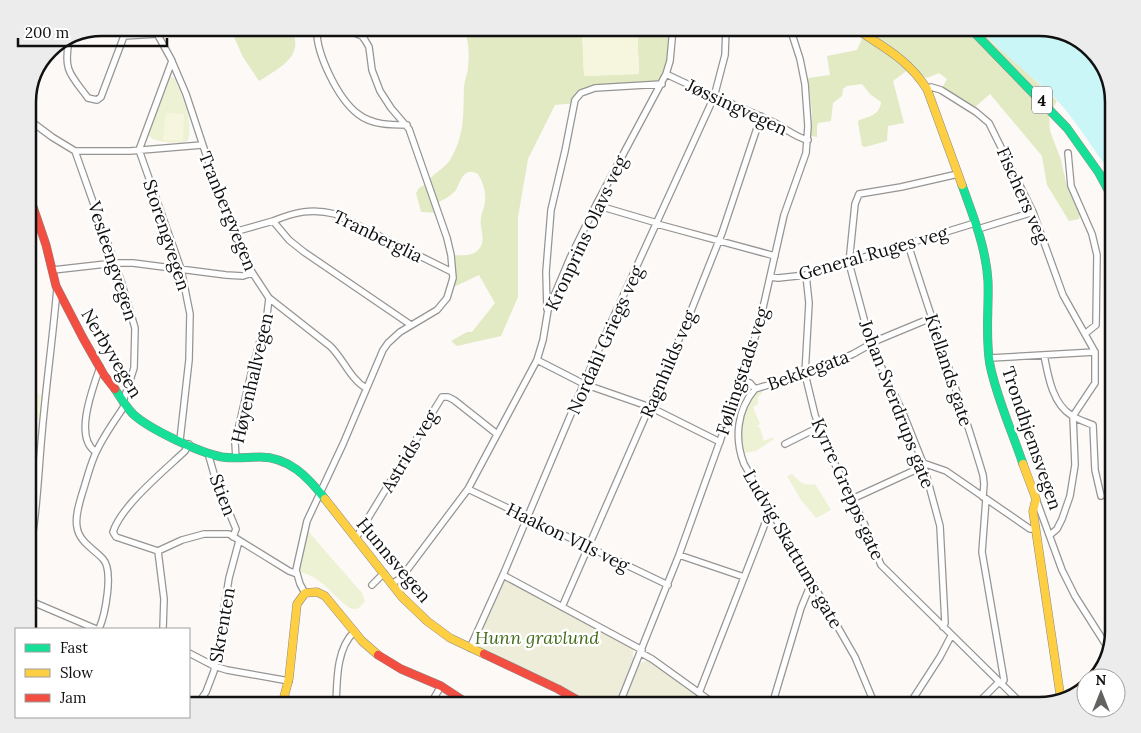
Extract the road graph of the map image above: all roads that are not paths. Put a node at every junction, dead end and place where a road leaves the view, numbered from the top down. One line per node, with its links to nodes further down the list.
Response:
1 (124, 36): 10 (street)
2 (158, 36): 11 (street, Tranbergvegen)
3 (316, 36): 18 (street)
4 (362, 36): 18 (street)
5 (672, 36): 12 (street, Kronprins Olavs veg)
6 (726, 36): 15 (street, Nordahl Griegs veg)
7 (793, 36): 19 (street, Føllingstads veg)
8 (867, 36): 14 (main road, Trondhjemsvegen)
9 (978, 36): 25 (main road, 4)
10 (68, 45)
11 (172, 61): 20 (street, Tranbergvegen); 21 (street)
12 (666, 74): 13 (street, Kronprins Olavs veg); 15 (street, Jøssingvegen)
13 (662, 84): 26 (street, Kronprins Olavs veg); 46 (street)
14 (927, 89): 24 (main road, Trondhjemsvegen); 27 (street, Fischers veg)
15 (714, 97): 16 (street, Jøssingvegen); 30 (street, Nordahl Griegs veg)
16 (761, 116): 19 (street, Jøssingvegen); 33 (street, Ragnhilds veg)
17 (36, 125): 22 (street)
18 (407, 125): 40 (street, Tranberglia)
19 (808, 140): 35 (street, Føllingstads veg)
20 (202, 145): 21 (street); 32 (street, Tranbergvegen)
21 (139, 150): 22 (street); 39 (street, Storengvegen)
22 (75, 151): 36 (street, Vesleengvegen)
23 (1068, 153): 49 (street)
24 (958, 174): 31 (main road, Trondhjemsvegen); 37 (street, Johan Sverdrups gate)
25 (1105, 183)
26 (596, 205): 30 (street); 46 (street, Kronprins Olavs veg)
27 (1034, 212): 31 (street, General Ruges veg); 49 (street, Fischers veg)
28 (36, 217): 38 (main road, Nerbyvegen)
29 (273, 221): 32 (street, Tranberglia); 40 (street, Tranberglia); 48 (street)
30 (657, 224): 33 (street); 58 (street, Nordahl Griegs veg)
31 (976, 226): 34 (street, General Ruges veg); 53 (main road, Trondhjemsvegen)
32 (234, 232): 41 (street, Tranbergvegen)
33 (719, 241): 35 (street); 62 (street, Ragnhilds veg)
34 (908, 244): 37 (street, General Ruges veg); 47 (street, Kiellands gate)
35 (775, 256): 43 (street, Føllingstads veg)
36 (115, 263): 38 (street); 39 (street); 61 (street, Vesleengvegen)
37 (849, 263): 42 (street, General Ruges veg); 50 (street, Johan Sverdrups gate)
38 (53, 270): 44 (main road, Nerbyvegen)
39 (181, 270): 41 (street); 66 (street, Storengvegen)
40 (452, 272): 48 (street, Tranberglia)
41 (252, 273): 45 (street, Tranbergvegen)
42 (806, 275): 43 (street, General Ruges veg); 56 (street, Kyrre Grepps gate)
43 (770, 277): 57 (street, Føllingstads veg)
44 (57, 288): 55 (main road, Nerbyvegen); 80 (street)
45 (269, 298): 59 (street, Tranbergvegen); 72 (street, Høyenhallvegen)
46 (548, 310): 54 (street, Kronprins Olavs veg)
47 (931, 318): 50 (street, Bekkegata); 77 (street, Kiellands gate)
48 (411, 325): 59 (street, Tranberglia)
49 (1086, 333): 51 (street, Fischers veg)
50 (871, 345): 56 (street, Bekkegata); 73 (street, Johan Sverdrups gate)
51 (1095, 352): 52 (street); 63 (street)
52 (1044, 354): 53 (street); 63 (street)
53 (990, 358): 79 (main road, Trondhjemsvegen)
54 (537, 360): 58 (street); 65 (street, Kronprins Olavs veg)
55 (100, 367): 61 (main road, Nerbyvegen); 70 (street)
56 (805, 374): 60 (street, Bekkegata); 64 (street, Kyrre Grepps gate)
57 (742, 380): 60 (street, Bekkegata); 67 (street, Føllingstads veg)
58 (584, 384): 62 (street); 82 (street, Nordahl Griegs veg)
59 (366, 388): 75 (street)
60 (755, 389): 81 (street, Ludvig Skattums gate)
61 (124, 403): 66 (main road, Nerbyvegen); 70 (street, Vesleengvegen)
62 (650, 407): 67 (street); 88 (street, Ragnhilds veg)
63 (1073, 416): 76 (street); 84 (street)
64 (819, 427): 69 (street); 78 (street, Kyrre Grepps gate)
65 (497, 434): 74 (street, Kronprins Olavs veg); 86 (street, Astrids veg)
66 (180, 440): 68 (main road, Nerbyvegen)
67 (720, 442): 90 (street, Føllingstads veg)
68 (189, 444): 71 (main road, Nerbyvegen); 89 (street)
69 (785, 444)
70 (96, 452): 104 (street, Vesleengvegen)
71 (208, 453): 72 (main road, Nerbyvegen); 85 (street, Stien)
72 (236, 458): 75 (main road, Nerbyvegen)
73 (923, 464): 77 (street); 78 (street); 102 (street, Johan Sverdrups gate)
74 (468, 490): 82 (street, Haakon VIIs veg); 95 (street, Kronprins Olavs veg)
75 (321, 493): 86 (main road, Hunnsvegen); 92 (street)
76 (1101, 496)
77 (985, 498): 83 (street); 114 (street, Kiellands gate)
78 (852, 499): 102 (street, Kyrre Grepps gate)
79 (1036, 499): 83 (main road); 84 (street, Trondhjemsvegen)
80 (36, 505)
81 (772, 515): 94 (street); 96 (street, Ludvig Skattums gate)
82 (527, 518): 88 (street, Haakon VIIs veg); 93 (street, Nordahl Griegs veg)
83 (1036, 529): 117 (main road)
84 (1050, 535): 108 (street, Trondhjemsvegen)
85 (233, 536): 87 (street); 89 (street)
86 (356, 538): 91 (main road, Hunnsvegen)
87 (239, 541): 92 (street); 112 (street, Skrenten)
88 (588, 546): 98 (street, Haakon VIIs veg); 101 (street, Ragnhilds veg)
89 (158, 551): 105 (street)
90 (679, 555): 94 (street); 98 (street, Føllingstads veg)
91 (384, 573): 95 (main road, Hunnsvegen); 97 (street)
92 (297, 574): 99 (street)
93 (503, 575): 101 (street); 109 (street, Nordahl Griegs veg)
94 (744, 577): 116 (street)
95 (393, 583): 109 (main road, Hunnsvegen)
96 (812, 584): 126 (street); 127 (street, Ludvig Skattums gate)
97 (372, 585)
98 (668, 585): 110 (street, Føllingstads veg)
99 (305, 593): 106 (main road); 113 (main road)
100 (36, 603): 103 (street)
101 (562, 606): 110 (street)
102 (942, 627): 107 (street, Kyrre Grepps gate)
103 (96, 628)
104 (98, 628)
105 (163, 628)
106 (354, 632): 115 (main road); 120 (street)
107 (951, 636): 114 (street, Kyrre Grepps gate); 128 (street)
108 (1104, 641)
109 (470, 648): 123 (main road, Hunnsvegen)
110 (641, 652): 116 (street); 124 (street, Føllingstads veg)
111 (190, 654): 112 (street)
112 (214, 666): 113 (street); 118 (street, Skrenten)
113 (289, 681): 119 (main road)
114 (1000, 683): 129 (street); 130 (street, Kyrre Grepps gate)
115 (441, 686): 121 (street); 122 (main road)
116 (699, 693): 125 (street)
117 (1060, 693)
118 (202, 697)
119 (285, 697)
120 (336, 697)
121 (435, 697)
122 (457, 697)
123 (571, 697)
124 (623, 697)
125 (704, 697)
126 (775, 697)
127 (872, 697)
128 (915, 697)
129 (985, 697)
130 (1014, 697)

